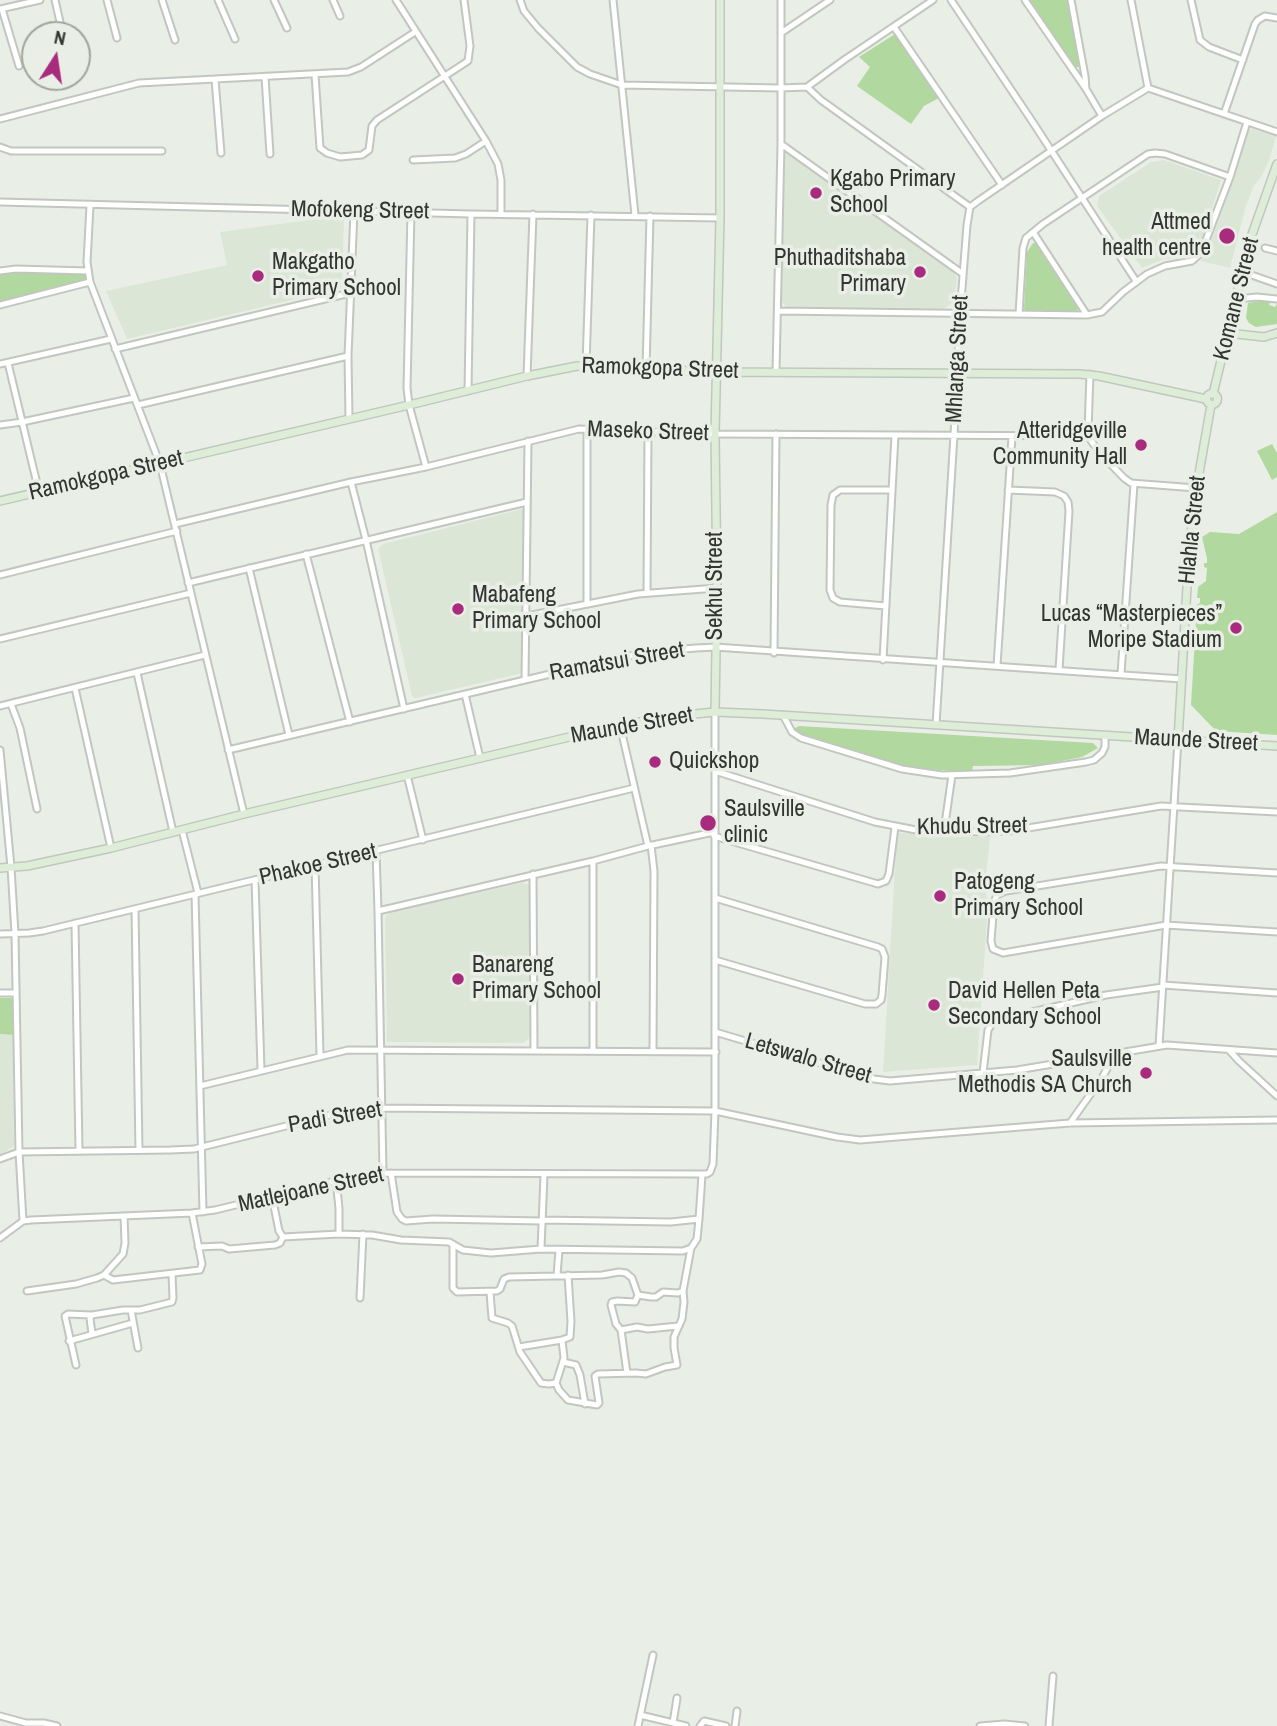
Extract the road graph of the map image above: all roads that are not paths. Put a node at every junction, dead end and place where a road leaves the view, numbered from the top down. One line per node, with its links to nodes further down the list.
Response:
1 (40, 0): 21 (street)
2 (55, 0): 24 (street)
3 (107, 0): 29 (street)
4 (162, 0): 30 (street)
5 (218, 0): 31 (street)
6 (274, 0): 26 (street)
7 (333, 0): 22 (street)
8 (396, 0): 27 (street)
9 (464, 0): 36 (street)
10 (520, 0): 38 (street)
11 (613, 0): 38 (street)
12 (720, 0): 39 (street, Sekhu Street)
13 (781, 0): 28 (street)
14 (830, 0): 28 (street)
15 (933, 0): 25 (street)
16 (951, 0): 53 (street)
17 (1025, 0): 43 (street)
18 (1072, 0): 43 (street)
19 (1131, 0): 42 (street)
20 (1191, 0): 32 (street)
21 (1, 9): 33 (street)
22 (340, 16)
23 (1277, 18): 32 (street)
24 (60, 21)
25 (894, 27): 40 (street); 59 (street)
26 (287, 28)
27 (415, 32): 34 (street); 36 (street)
28 (781, 33): 41 (street)
29 (117, 38)
30 (175, 40)
31 (234, 40)
32 (1243, 60): 44 (street)
33 (19, 66)
34 (315, 75): 35 (street); 36 (street)
35 (265, 77): 37 (street); 55 (street)
36 (444, 77): 49 (street)
37 (215, 79): 46 (street); 54 (street)
38 (622, 85): 39 (street); 70 (street)
39 (720, 86): 41 (street); 72 (street, Sekhu Street)
40 (807, 87): 41 (street); 63 (street)
41 (780, 88): 50 (street)
42 (1148, 88): 44 (street); 45 (street)
43 (1086, 89): 45 (street)
44 (1224, 114): 47 (street)
45 (1102, 116): 53 (street)
46 (0, 119)
47 (1247, 122): 48 (street); 58 (street)
48 (1277, 132)
49 (486, 141): 56 (street); 68 (street)
50 (780, 144): 79 (street); 87 (street)
51 (0, 147): 52 (street)
52 (162, 151)
53 (1052, 151): 59 (street); 60 (street)
54 (221, 153)
55 (270, 154)
56 (414, 160)
57 (1277, 164): 78 (street, Komane Street)
58 (1230, 177): 60 (street); 80 (street)
59 (1002, 185): 63 (street)
60 (1082, 198): 73 (street); 80 (street)
61 (0, 202): 62 (street, Mofokeng Street)
62 (90, 206): 64 (street, Mofokeng Street); 77 (street)
63 (970, 207): 79 (street, Mhlanga Street)
64 (354, 211): 65 (street, Mofokeng Street); 83 (street)
65 (411, 212): 66 (street, Mofokeng Street); 109 (street)
66 (471, 214): 68 (street, Mofokeng Street); 105 (street)
67 (533, 214): 68 (street, Mofokeng Street); 69 (street, Mofokeng Street); 104 (street)
68 (501, 215)
69 (591, 215): 70 (street, Mofokeng Street); 98 (street)
70 (635, 215): 71 (street, Mofokeng Street)
71 (650, 216): 72 (street, Mofokeng Street); 99 (street)
72 (720, 218): 100 (street, Sekhu Street)
73 (1033, 232): 89 (street); 90 (street)
74 (1265, 248): 75 (street)
75 (1277, 251)
76 (0, 271): 77 (street)
77 (88, 271): 81 (street)
78 (1242, 272): 82 (street); 84 (street, Komane Street)
79 (963, 274): 88 (street, Mhlanga Street)
80 (1136, 281): 90 (street)
81 (90, 282): 86 (street); 93 (street)
82 (1277, 284)
83 (350, 293): 94 (street); 95 (street)
84 (1237, 299): 85 (street); 92 (street, Komane Street)
85 (1277, 299)
86 (0, 305)
87 (778, 311): 88 (street); 101 (street)
88 (960, 314): 89 (street); 102 (street, Mhlanga Street)
89 (1019, 314): 90 (street)
90 (1090, 315)
91 (1277, 332): 92 (street)
92 (1228, 333): 107 (street, Komane Street)
93 (111, 339): 94 (street); 96 (street)
94 (116, 349): 106 (street)
95 (348, 356): 108 (street); 110 (street)
96 (8, 363): 97 (street); 111 (street)
97 (0, 364)
98 (586, 365): 99 (street, Ramokgopa Street); 104 (street, Ramokgopa Street)
99 (646, 369): 100 (street, Ramokgopa Street)
100 (716, 372): 101 (street, Ramokgopa Street); 116 (street, Sekhu Street)
101 (776, 372): 102 (street, Ramokgopa Street)
102 (958, 374): 103 (street, Ramokgopa Street); 118 (street, Mhlanga Street)
103 (1090, 374): 107 (street, Ramokgopa Street); 120 (street)
104 (527, 376): 105 (street, Ramokgopa Street)
105 (468, 391): 109 (street, Ramokgopa Street)
106 (134, 398): 108 (street); 111 (street)
107 (1210, 399): 126 (street, Hlahla Street)
108 (138, 405): 122 (street)
109 (409, 405): 110 (street, Ramokgopa Street); 123 (street)
110 (349, 419): 122 (street, Ramokgopa Street)
111 (22, 422): 112 (street); 129 (street)
112 (0, 425)
113 (587, 429): 114 (street, Maseko Street); 121 (street, Maseko Street); 141 (street)
114 (648, 432): 116 (street, Maseko Street); 140 (street)
115 (776, 433): 116 (street, Maseko Street); 117 (street, Maseko Street); 146 (street)
116 (715, 434): 138 (street, Sekhu Street)
117 (895, 435): 118 (street, Maseko Street); 127 (street)
118 (954, 435): 119 (street, Maseko Street); 149 (street, Mhlanga Street)
119 (1012, 436): 120 (street, Maseko Street); 128 (street)
120 (1089, 436): 125 (street)
121 (528, 441): 123 (street, Maseko Street); 131 (street)
122 (160, 464): 129 (street, Ramokgopa Street); 132 (street)
123 (426, 467): 124 (street, Maseko Street)
124 (351, 482): 132 (street, Maseko Street); 133 (street)
125 (1134, 484): 126 (street); 153 (street)
126 (1196, 488): 154 (street, Hlahla Street)
127 (892, 489): 142 (street); 142 (street)
128 (1008, 490): 150 (street); 151 (street)
129 (40, 492): 130 (street, Ramokgopa Street)
130 (0, 501)
131 (527, 502): 133 (street); 143 (street)
132 (176, 528): 136 (street, Maseko Street); 137 (street)
133 (366, 540): 134 (street); 160 (street)
134 (306, 554): 135 (street); 163 (street)
135 (249, 568): 137 (street); 166 (street)
136 (0, 575)
137 (188, 583): 139 (street)
138 (717, 588): 140 (street); 145 (street, Sekhu Street)
139 (191, 593): 144 (street); 147 (street)
140 (647, 593): 141 (street)
141 (587, 604): 143 (street)
142 (886, 606): 148 (street)
143 (527, 616): 155 (street)
144 (0, 639)
145 (715, 648): 146 (street, Ramatsui Street); 155 (street, Ramatsui Street); 161 (street, Sekhu Street)
146 (774, 653): 148 (street, Ramatsui Street)
147 (205, 654): 152 (street); 171 (street)
148 (883, 660): 149 (street, Ramatsui Street)
149 (940, 664): 150 (street, Ramatsui Street); 165 (street, Mhlanga Street)
150 (997, 666): 151 (street, Ramatsui Street)
151 (1059, 670): 153 (street, Ramatsui Street)
152 (137, 673): 156 (street); 185 (street)
153 (1121, 674): 154 (street, Ramatsui Street)
154 (1182, 679): 168 (street, Hlahla Street)
155 (525, 680): 157 (street, Ramatsui Street)
156 (75, 688): 158 (street); 189 (street)
157 (465, 694): 160 (street, Ramatsui Street); 172 (street)
158 (11, 704): 159 (street); 179 (street)
159 (0, 706)
160 (404, 709): 163 (street, Ramatsui Street)
161 (715, 712): 162 (street, Maunde Street); 164 (street, Maunde Street); 173 (street, Sekhu Street)
162 (783, 715): 165 (street, Maunde Street); 175 (street)
163 (350, 722): 166 (street, Ramatsui Street)
164 (620, 725): 172 (street, Maunde Street); 176 (street)
165 (936, 726): 167 (street, Maunde Street)
166 (289, 735): 171 (street, Ramatsui Street)
167 (1105, 736): 168 (street, Maunde Street); 175 (street)
168 (1178, 740): 169 (street, Maunde Street); 178 (street)
169 (1277, 746)
170 (0, 750): 177 (street)
171 (228, 750): 181 (street)
172 (480, 758): 174 (street, Maunde Street)
173 (715, 771): 182 (street, Khudu Street); 186 (street, Sekhu Street)
174 (407, 775): 181 (street, Maunde Street); 187 (street)
175 (952, 775): 184 (street)
176 (634, 788): 187 (street, Phakoe Street); 188 (street)
177 (3, 802): 194 (street)
178 (1174, 806): 180 (street, Khudu Street); 184 (street, Khudu Street); 193 (street)
179 (37, 809)
180 (1277, 812)
181 (244, 814): 183 (street, Maunde Street)
182 (895, 827): 184 (street, Khudu Street); 186 (street)
183 (182, 830): 185 (street, Maunde Street); 199 (street)
184 (944, 831)
185 (173, 832): 189 (street, Maunde Street)
186 (714, 834): 188 (street); 200 (street, Sekhu Street)
187 (423, 840): 190 (street, Phakoe Street)
188 (649, 846): 191 (street); 219 (street)
189 (111, 848): 194 (street, Maunde Street)
190 (376, 851): 192 (street, Phakoe Street); 202 (street)
191 (593, 861): 197 (street); 217 (street)
192 (315, 865): 198 (street, Phakoe Street); 223 (street)
193 (1171, 866): 196 (street); 204 (street); 204 (street)
194 (11, 867): 195 (street, Maunde Street); 207 (street)
195 (0, 868)
196 (1277, 873)
197 (533, 874): 202 (street); 216 (street)
198 (255, 880): 199 (street, Phakoe Street); 224 (street)
199 (197, 894): 201 (street, Phakoe Street); 226 (street)
200 (715, 898): 208 (street, Sekhu Street); 208 (street)
201 (135, 909): 203 (street, Phakoe Street); 233 (street)
202 (378, 911): 215 (street)
203 (75, 923): 207 (street, Phakoe Street); 234 (street)
204 (1166, 925): 205 (street); 209 (street)
205 (1277, 932)
206 (0, 934): 207 (street, Phakoe Street)
207 (15, 934): 211 (street)
208 (715, 960): 213 (street, Sekhu Street)
209 (1163, 986): 212 (street); 214 (street); 225 (street)
210 (0, 993): 211 (street)
211 (16, 993): 235 (street)
212 (1277, 993)
213 (715, 1032): 220 (street, Sekhu Street); 225 (street, Letswalo Street)
214 (1159, 1046): 218 (street, Letswalo Street); 222 (street, Letswalo Street)
215 (381, 1049): 216 (street); 223 (street); 228 (street)
216 (534, 1050): 217 (street)
217 (593, 1050): 219 (street)
218 (1229, 1050): 221 (street, Letswalo Street); 227 (street)
219 (653, 1051): 220 (street)
220 (716, 1052): 229 (street, Sekhu Street)
221 (1277, 1053)
222 (1115, 1054): 225 (street, Letswalo Street); 231 (street)
223 (320, 1055): 224 (street)
224 (261, 1070): 226 (street)
225 (983, 1073)
226 (200, 1086): 232 (street)
227 (1277, 1096)
228 (381, 1108): 229 (street, Padi Street); 232 (street, Padi Street); 238 (street)
229 (715, 1111): 231 (street, Padi Street); 237 (street, Sekhu Street)
230 (1277, 1120): 231 (street, Padi Street)
231 (1070, 1124)
232 (201, 1147): 233 (street, Padi Street); 244 (street)
233 (139, 1150): 234 (street, Padi Street)
234 (79, 1151): 235 (street, Padi Street)
235 (19, 1152): 236 (street, Padi Street); 249 (street)
236 (0, 1159)
237 (710, 1172): 241 (street, Matlejoane Street)
238 (383, 1173): 239 (street, Matlejoane Street); 242 (street, Matlejoane Street)
239 (391, 1173): 240 (street, Matlejoane Street); 248 (street)
240 (544, 1175): 241 (street, Matlejoane Street); 248 (street)
241 (702, 1175): 247 (street)
242 (336, 1181): 243 (street, Matlejoane Street); 250 (street)
243 (272, 1196): 244 (street, Matlejoane Street); 252 (street)
244 (203, 1212): 245 (street, Matlejoane Street)
245 (192, 1213): 246 (street, Matlejoane Street); 255 (street)
246 (124, 1216): 249 (street, Matlejoane Street); 260 (street)
247 (699, 1219): 248 (street); 256 (street)
248 (542, 1220): 257 (street)
249 (23, 1222): 253 (street, Matlejoane Street)
250 (339, 1234): 251 (street); 252 (street)
251 (363, 1234): 254 (street); 267 (street)
252 (283, 1237): 255 (street)
253 (0, 1238)
254 (453, 1244): 257 (street); 265 (street)
255 (198, 1247): 259 (street)
256 (691, 1248): 258 (street); 264 (street)
257 (541, 1249): 258 (street)
258 (559, 1250): 261 (street)
259 (172, 1274): 260 (street); 268 (street)
260 (104, 1275): 263 (street)
261 (557, 1275): 262 (street); 265 (street)
262 (568, 1275): 266 (street); 274 (street)
263 (27, 1291)
264 (683, 1291): 266 (street); 271 (street)
265 (490, 1292): 277 (street)
266 (638, 1295): 272 (street)
267 (360, 1298)
268 (131, 1310): 269 (street); 270 (street)
269 (91, 1315): 273 (street); 275 (street)
270 (133, 1323): 273 (street); 276 (street)
271 (678, 1326): 272 (street); 280 (street)
272 (621, 1330): 280 (street)
273 (92, 1334): 275 (street)
274 (562, 1340): 277 (street); 278 (street)
275 (69, 1341): 279 (street)
276 (138, 1348)
277 (519, 1348): 283 (street)
278 (563, 1362): 281 (street); 283 (street)
279 (76, 1365)
280 (627, 1373): 282 (street)
281 (580, 1375): 282 (street); 284 (street)
282 (595, 1376): 284 (street)
283 (556, 1383): 284 (street)
284 (585, 1404)
285 (653, 1655): 289 (street)
286 (1053, 1676): 300 (street)
287 (677, 1698): 291 (street)
288 (737, 1711): 297 (street)
289 (640, 1715): 291 (street); 293 (street)
290 (0, 1716): 292 (street)
291 (672, 1724): 294 (street)
292 (57, 1726)
293 (638, 1726)
294 (686, 1726)
295 (701, 1726): 296 (street)
296 (726, 1726)
297 (735, 1726)
298 (980, 1726): 299 (street)
299 (1025, 1726)
300 (1049, 1726)

